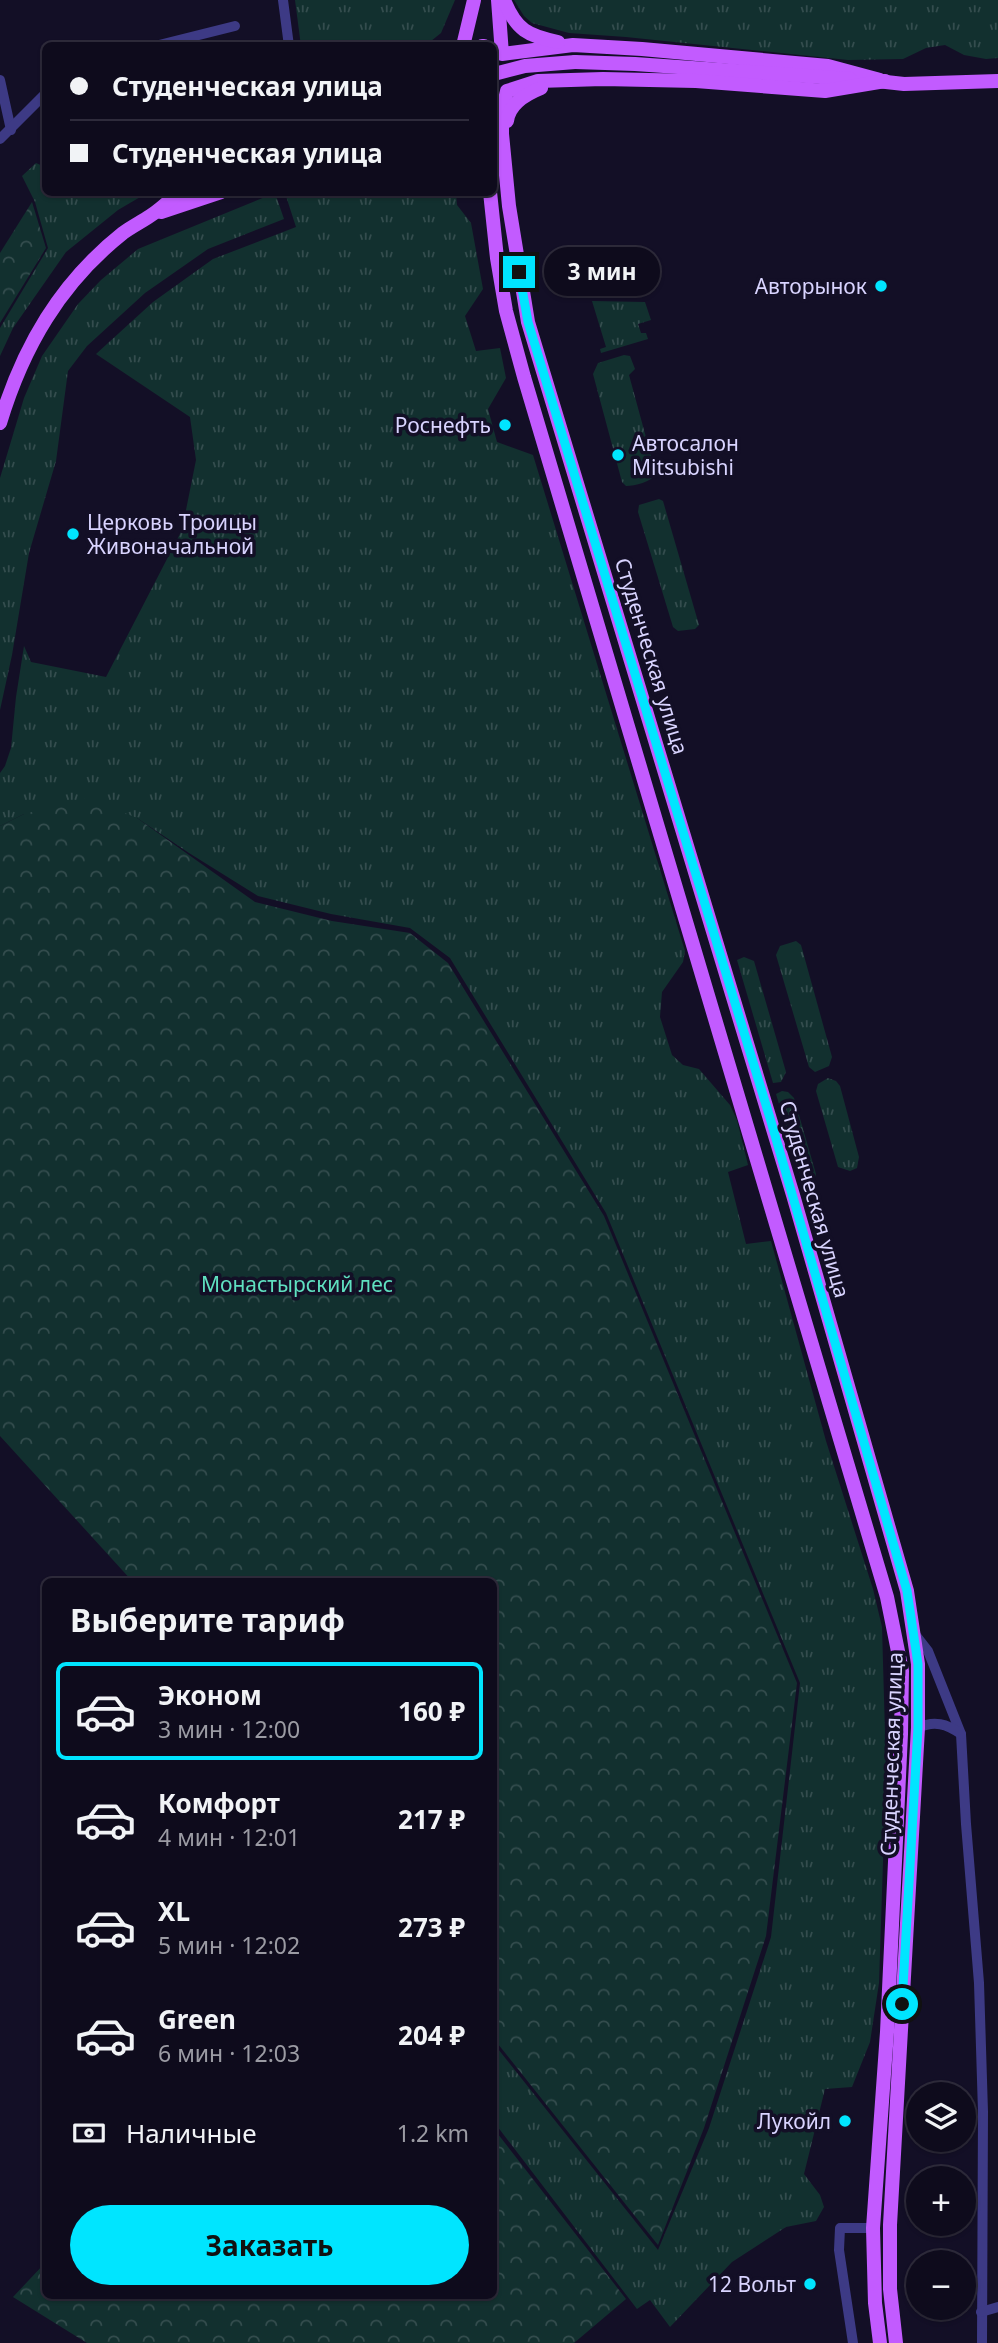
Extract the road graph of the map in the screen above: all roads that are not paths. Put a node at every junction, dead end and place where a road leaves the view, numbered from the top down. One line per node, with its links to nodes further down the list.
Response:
1 (283, 0): 7 (street)
2 (474, 0): 8 (main road)
3 (498, 0): 10 (main road)
4 (504, 0): 9 (main road)
5 (235, 26): 6 (street)
6 (179, 42)
7 (288, 42)
8 (464, 42)
9 (573, 45): 10 (main road); 14 (main road)
10 (498, 51): 16 (main road, Студенческая улица)
11 (497, 73): 14 (main road, bridge)
12 (603, 79): 14 (main road); 16 (main road); 21 (main road)
13 (0, 80): 19 (street)
14 (885, 81): 15 (main road)
15 (998, 81)
16 (507, 91): 18 (main road); 21 (main road, Студенческая улица)
17 (42, 97): 19 (street)
18 (497, 100)
19 (11, 130): 20 (street)
20 (0, 139)
21 (505, 154): 27 (main road, Студенческая улица)
22 (174, 196): 26 (main road)
23 (196, 196): 26 (main road)
24 (209, 196): 26 (main road)
25 (490, 196): 28 (main road, Студенческая улица)
26 (153, 214): 29 (main road)
27 (516, 255): 28 (main road); 30 (main road, Студенческая улица)
28 (497, 258): 34 (main road, Студенческая улица)
29 (0, 423)
30 (915, 1633): 31 (main road, Студенческая улица); 32 (street)
31 (918, 1728): 32 (street); 33 (main road, Студенческая улица)
32 (961, 1734): 36 (street)
33 (890, 2225): 34 (main road); 39 (main road, Студенческая улица)
34 (873, 2228): 37 (street); 38 (main road, Студенческая улица)
35 (998, 2306): 36 (street)
36 (981, 2312): 40 (street)
37 (853, 2343)
38 (880, 2343)
39 (896, 2343)
40 (982, 2343)

